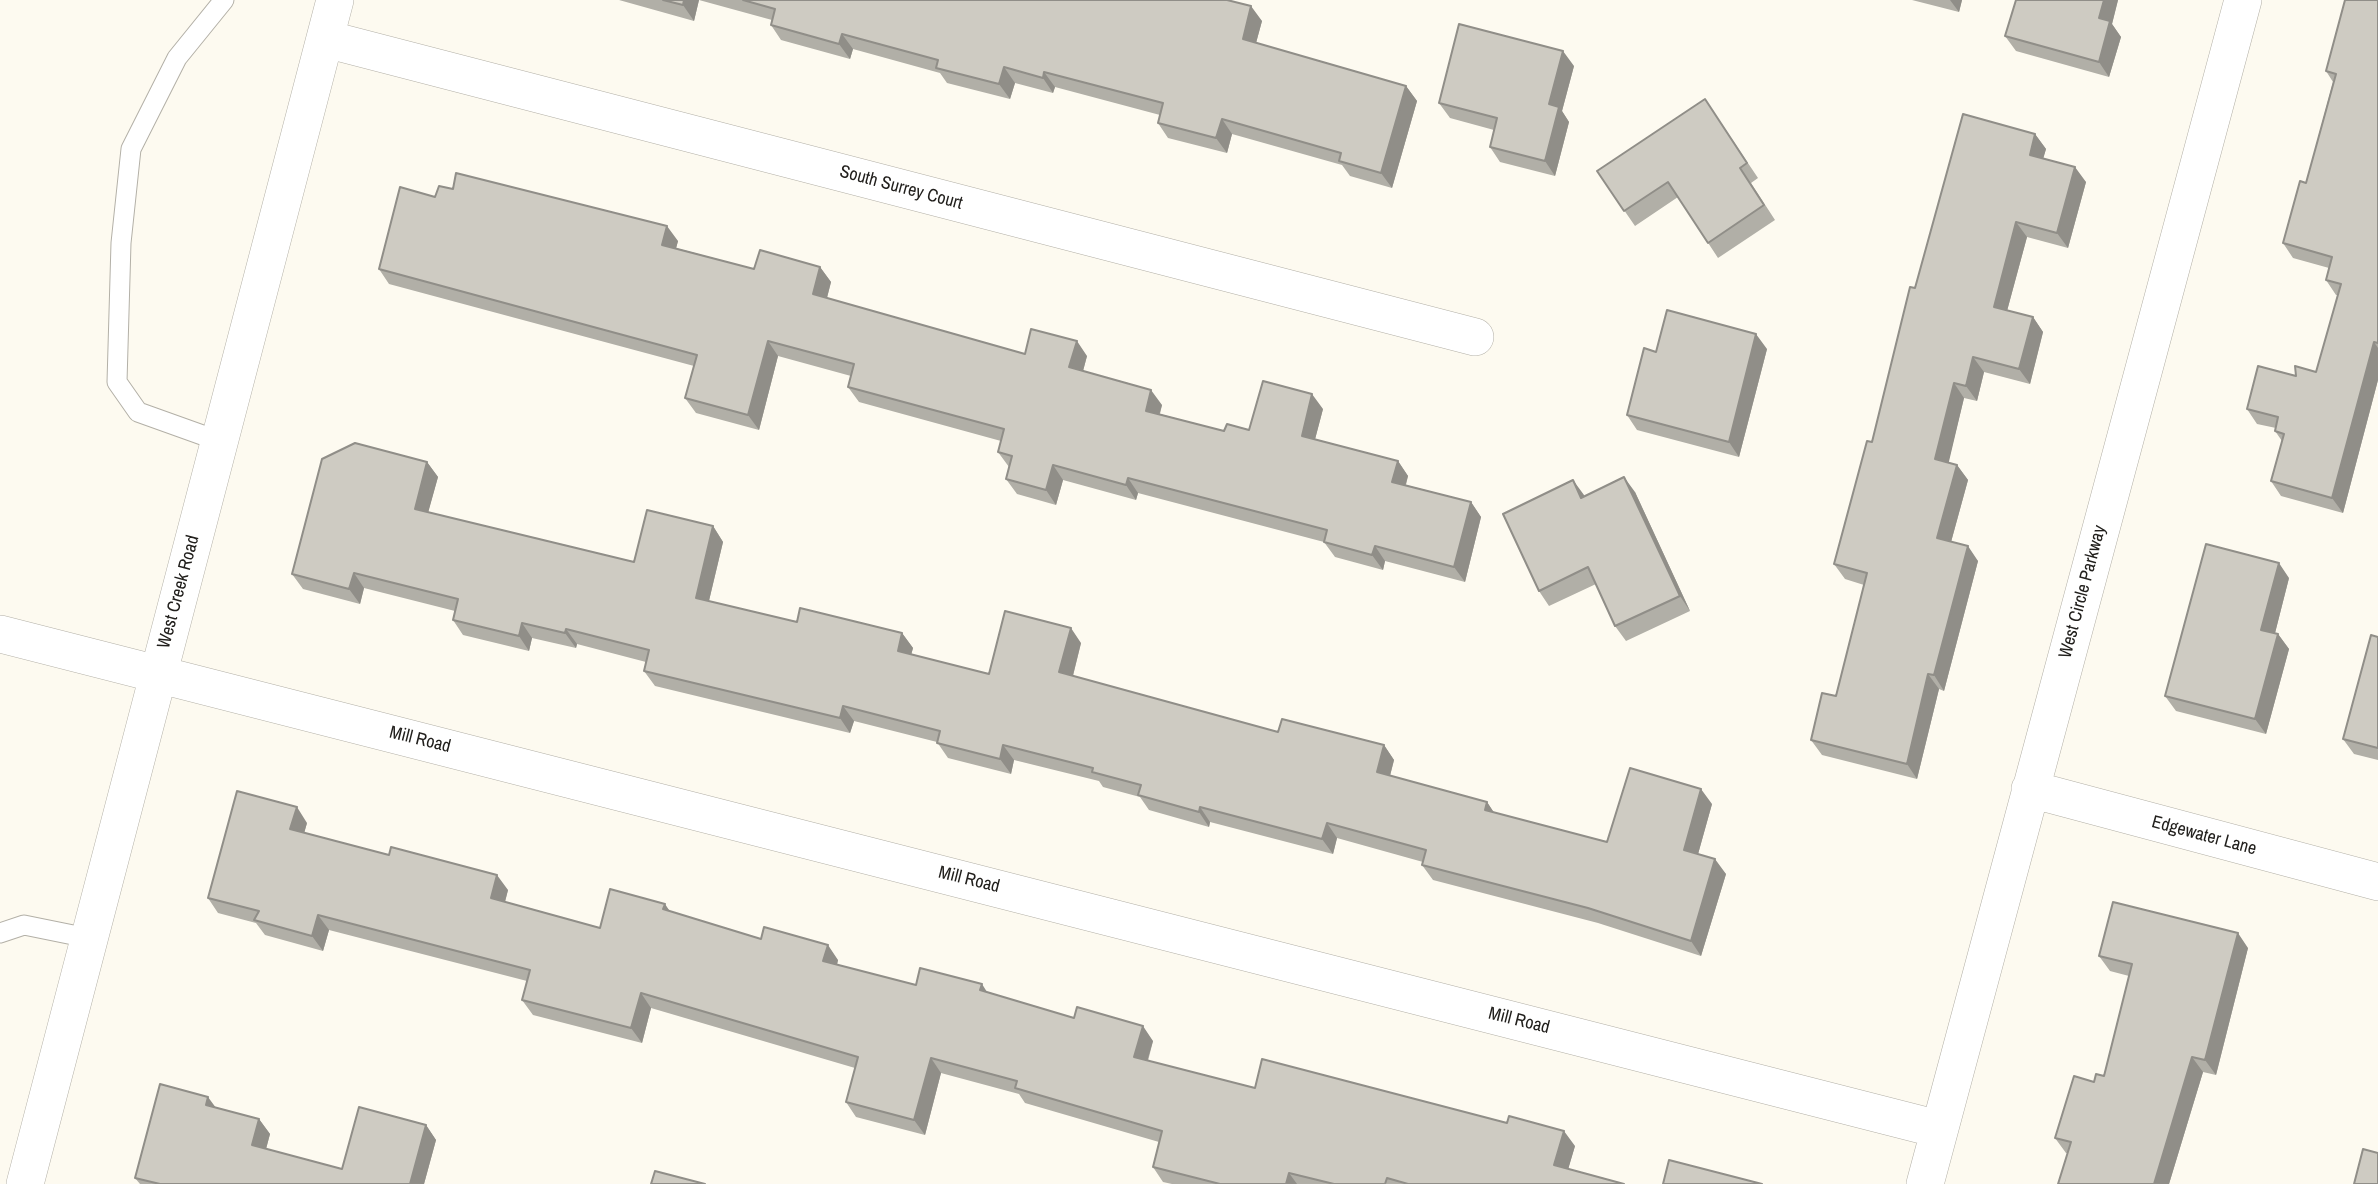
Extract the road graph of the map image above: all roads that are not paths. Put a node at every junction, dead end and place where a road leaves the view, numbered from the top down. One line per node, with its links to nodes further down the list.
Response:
1 (224, 0): 6 (lane)
2 (2243, 0): 9 (street, West Circle Parkway)
3 (331, 1): 4 (street, West Creek Road)
4 (326, 39): 5 (street, South Surrey Court); 6 (street, West Creek Road)
5 (1475, 337)
6 (219, 441): 8 (street, West Creek Road)
7 (0, 635): 8 (street, Mill Road)
8 (158, 672): 12 (street, West Creek Road); 13 (street, Mill Road)
9 (2030, 789): 10 (street, Edgewater Lane); 13 (street, West Circle Parkway)
10 (2378, 882)
11 (0, 933): 12 (lane)
12 (89, 938): 14 (street, West Creek Road)
13 (1938, 1129): 15 (street, West Circle Parkway)
14 (25, 1184)
15 (1924, 1184)

